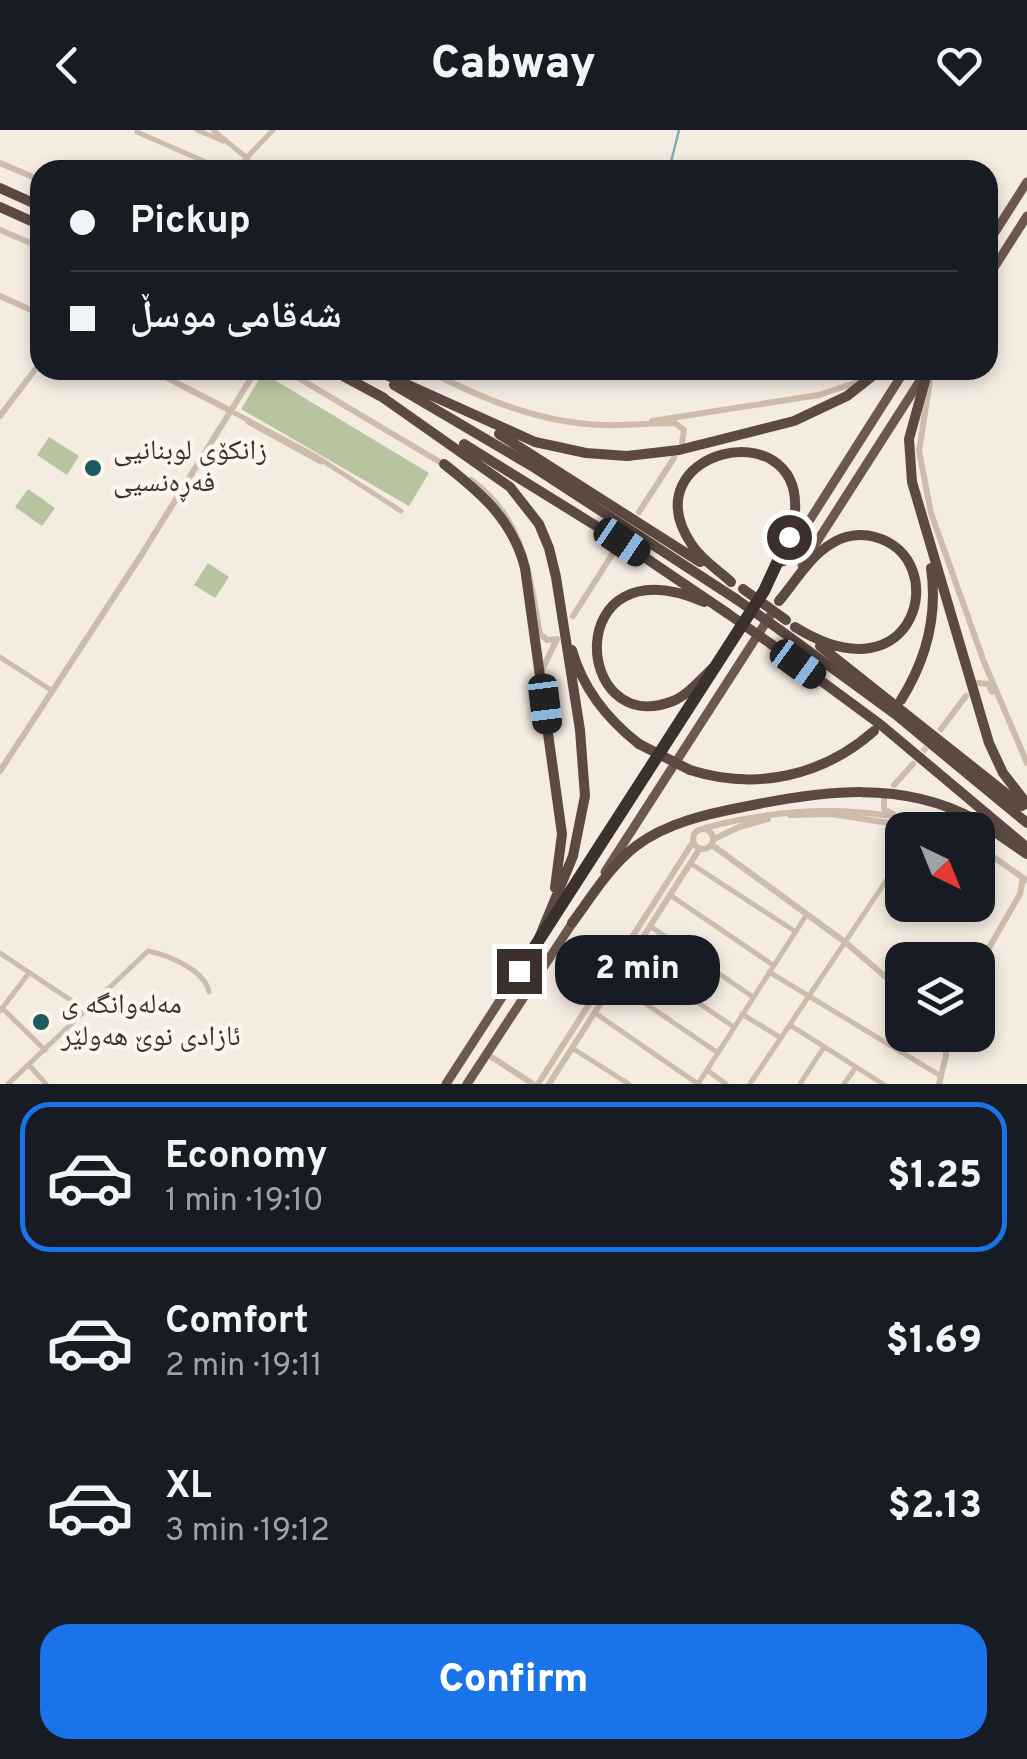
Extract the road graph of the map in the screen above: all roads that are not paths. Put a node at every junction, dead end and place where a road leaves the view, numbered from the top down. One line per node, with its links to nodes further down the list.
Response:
1 (198, 130): 5 (street)
2 (213, 130): 5 (street)
3 (271, 130): 6 (street)
4 (137, 132): 7 (street)
5 (230, 144): 6 (street)
6 (248, 159)
7 (201, 160)
8 (0, 163): 9 (street)
9 (30, 176)
10 (1027, 182): 16 (highway)
11 (0, 188): 12 (highway)
12 (30, 202)
13 (0, 207): 15 (highway)
14 (1027, 216): 19 (highway)
15 (30, 220)
16 (998, 227)
17 (0, 230): 18 (street)
18 (30, 243)
19 (998, 261)
20 (0, 296): 21 (street)
21 (30, 310)
22 (30, 377): 39 (street)
23 (170, 380): 38 (street)
24 (250, 380): 38 (street)
25 (302, 380): 43 (street)
26 (351, 380): 36 (highway)
27 (388, 380): 50 (highway)
28 (394, 380): 37 (highway)
29 (446, 380): 40 (street)
30 (861, 380): 40 (street)
31 (867, 380): 37 (highway)
32 (898, 380): 49 (highway)
33 (923, 380): 52 (highway)
34 (926, 380): 46 (highway)
35 (927, 380): 57 (street)
36 (382, 397): 51 (highway); 53 (highway)
37 (445, 402): 48 (highway)
38 (231, 413): 44 (street); 59 (street)
39 (0, 416)
40 (626, 425): 41 (street)
41 (682, 443)
42 (674, 458): 45 (street)
43 (444, 464): 61 (highway); 61 (street)
44 (401, 510)
45 (639, 512)
46 (920, 515): 62 (highway); 71 (highway)
47 (614, 550): 54 (street)
48 (732, 582): 49 (highway); 50 (highway)
49 (764, 591): 58 (highway)
50 (739, 594): 55 (highway, bridge)
51 (559, 595): 64 (highway, bridge); 88 (highway)
52 (779, 601): 55 (highway); 89 (highway)
53 (727, 613): 58 (highway); 80 (highway, bridge)
54 (572, 616)
55 (787, 625): 71 (highway); 75 (highway)
56 (0, 657): 59 (street)
57 (984, 662): 65 (street); 67 (street)
58 (714, 667): 94 (highway)
59 (51, 690): 68 (street)
60 (966, 696): 63 (street)
61 (544, 700): 88 (highway)
62 (901, 700)
63 (941, 728)
64 (874, 731)
65 (1027, 763)
66 (912, 764): 69 (street)
67 (1027, 770)
68 (0, 771)
69 (894, 786)
70 (884, 799): 72 (street)
71 (1027, 807)
72 (887, 812)
73 (885, 817): 76 (street)
74 (885, 823): 78 (street)
75 (1027, 823)
76 (705, 828): 77 (street); 78 (street)
77 (694, 842): 79 (street); 98 (street)
78 (712, 842): 79 (street); 87 (street)
79 (700, 848): 82 (street)
80 (1027, 851): 89 (highway)
81 (995, 856): 83 (street)
82 (690, 864): 86 (street); 91 (street)
83 (1026, 878): 85 (street)
84 (885, 882): 92 (street)
85 (1023, 893): 93 (street)
86 (670, 895): 90 (street); 97 (street)
87 (807, 914): 91 (street); 92 (street)
88 (545, 917): 94 (highway)
89 (572, 922): 117 (highway)
90 (650, 926): 96 (street); 104 (street)
91 (796, 932): 97 (street)
92 (844, 942): 100 (street); 103 (street)
93 (993, 942)
94 (537, 943): 125 (highway)
95 (0, 952): 99 (street)
96 (630, 957): 98 (street); 110 (street)
97 (771, 968): 103 (street); 104 (street)
98 (616, 970): 101 (street); 122 (street)
99 (29, 972): 105 (street); 106 (street)
100 (885, 977)
101 (614, 982): 107 (street); 116 (street)
102 (208, 992): 114 (street)
103 (809, 996): 109 (street); 121 (street)
104 (754, 997): 108 (street)
105 (72, 1000)
106 (1, 1010): 114 (street)
107 (594, 1013): 113 (street); 120 (street)
108 (742, 1014): 110 (street); 111 (street)
109 (790, 1024): 111 (street); 112 (street)
110 (734, 1028): 116 (street)
111 (780, 1038): 130 (street)
112 (824, 1047): 119 (street); 131 (street)
113 (572, 1048): 127 (street); 128 (street)
114 (45, 1050): 118 (street)
115 (946, 1052): 121 (street)
116 (718, 1053): 120 (street)
117 (487, 1054): 122 (street); 126 (highway)
118 (29, 1065): 123 (street); 124 (street)
119 (856, 1067): 132 (street); 133 (street)
120 (707, 1070): 129 (street)
121 (939, 1081)
122 (537, 1082): 127 (street)
123 (8, 1084)
124 (46, 1084)
125 (446, 1084)
126 (467, 1084)
127 (550, 1084)
128 (629, 1084)
129 (726, 1084)
130 (750, 1084)
131 (800, 1084)
132 (844, 1084)
133 (883, 1084)

